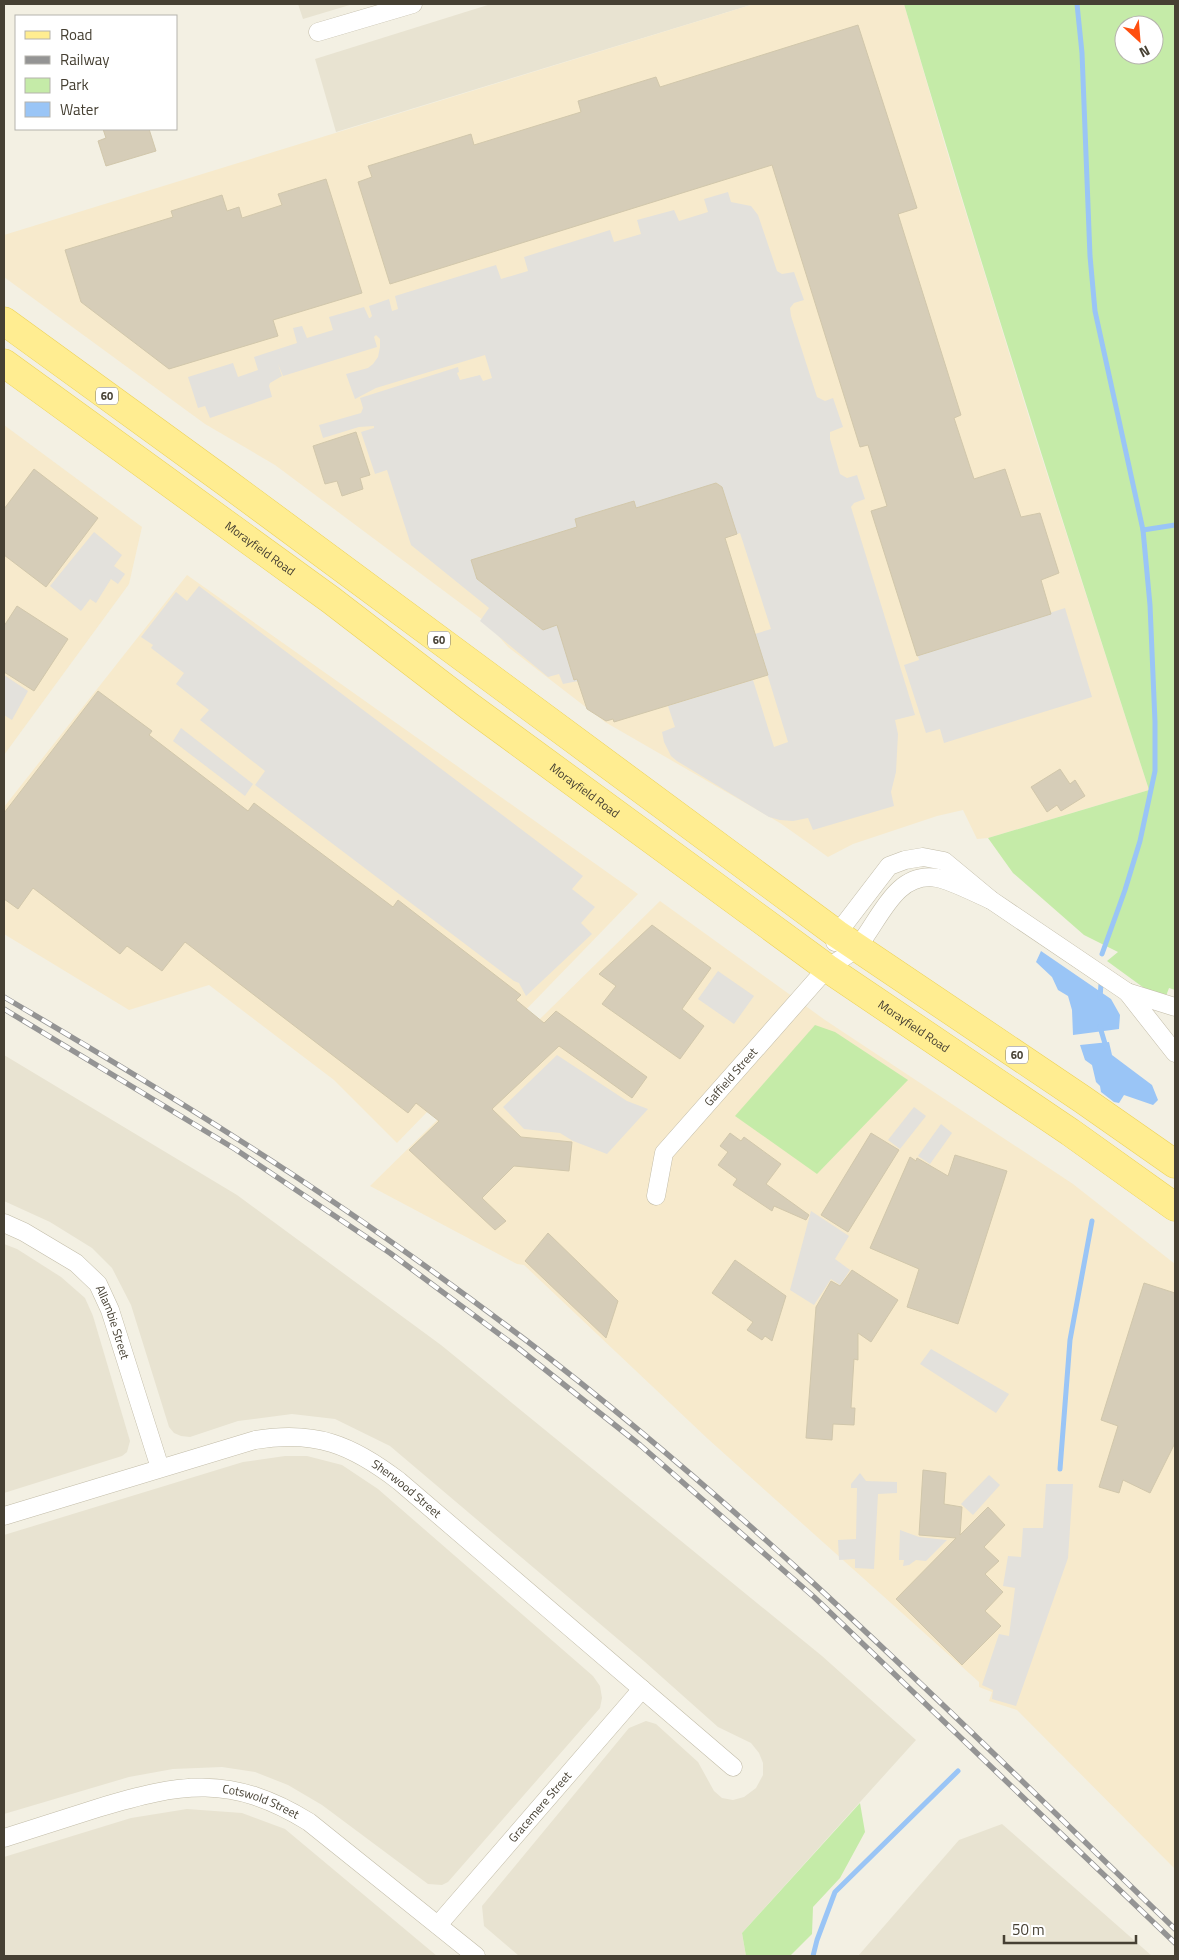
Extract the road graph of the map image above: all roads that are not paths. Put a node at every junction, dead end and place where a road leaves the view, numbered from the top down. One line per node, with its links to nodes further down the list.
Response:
1 (412, 4): 2 (street)
2 (318, 32)
3 (4, 321): 6 (main road, 60)
4 (4, 363): 7 (main road, Morayfield Road)
5 (991, 900): 6 (street); 6 (street); 8 (street)
6 (847, 940): 7 (street); 11 (main road, 60)
7 (827, 968): 12 (street, Gaffield Street); 13 (main road, Morayfield Road)
8 (1127, 992): 9 (street); 10 (street)
9 (1175, 1007)
10 (1175, 1053)
11 (1175, 1164)
12 (656, 1196)
13 (1175, 1207)
14 (4, 1223): 15 (street, Allambie Street)
15 (160, 1468): 16 (street, Sherwood Street); 17 (street, Sherwood Street)
16 (4, 1516)
17 (642, 1689): 18 (street, Sherwood Street); 20 (street, Gracemere Street)
18 (733, 1767)
19 (4, 1838): 20 (street, Cotswold Street)
20 (438, 1925): 21 (street, Cotswold Street)
21 (476, 1956)

